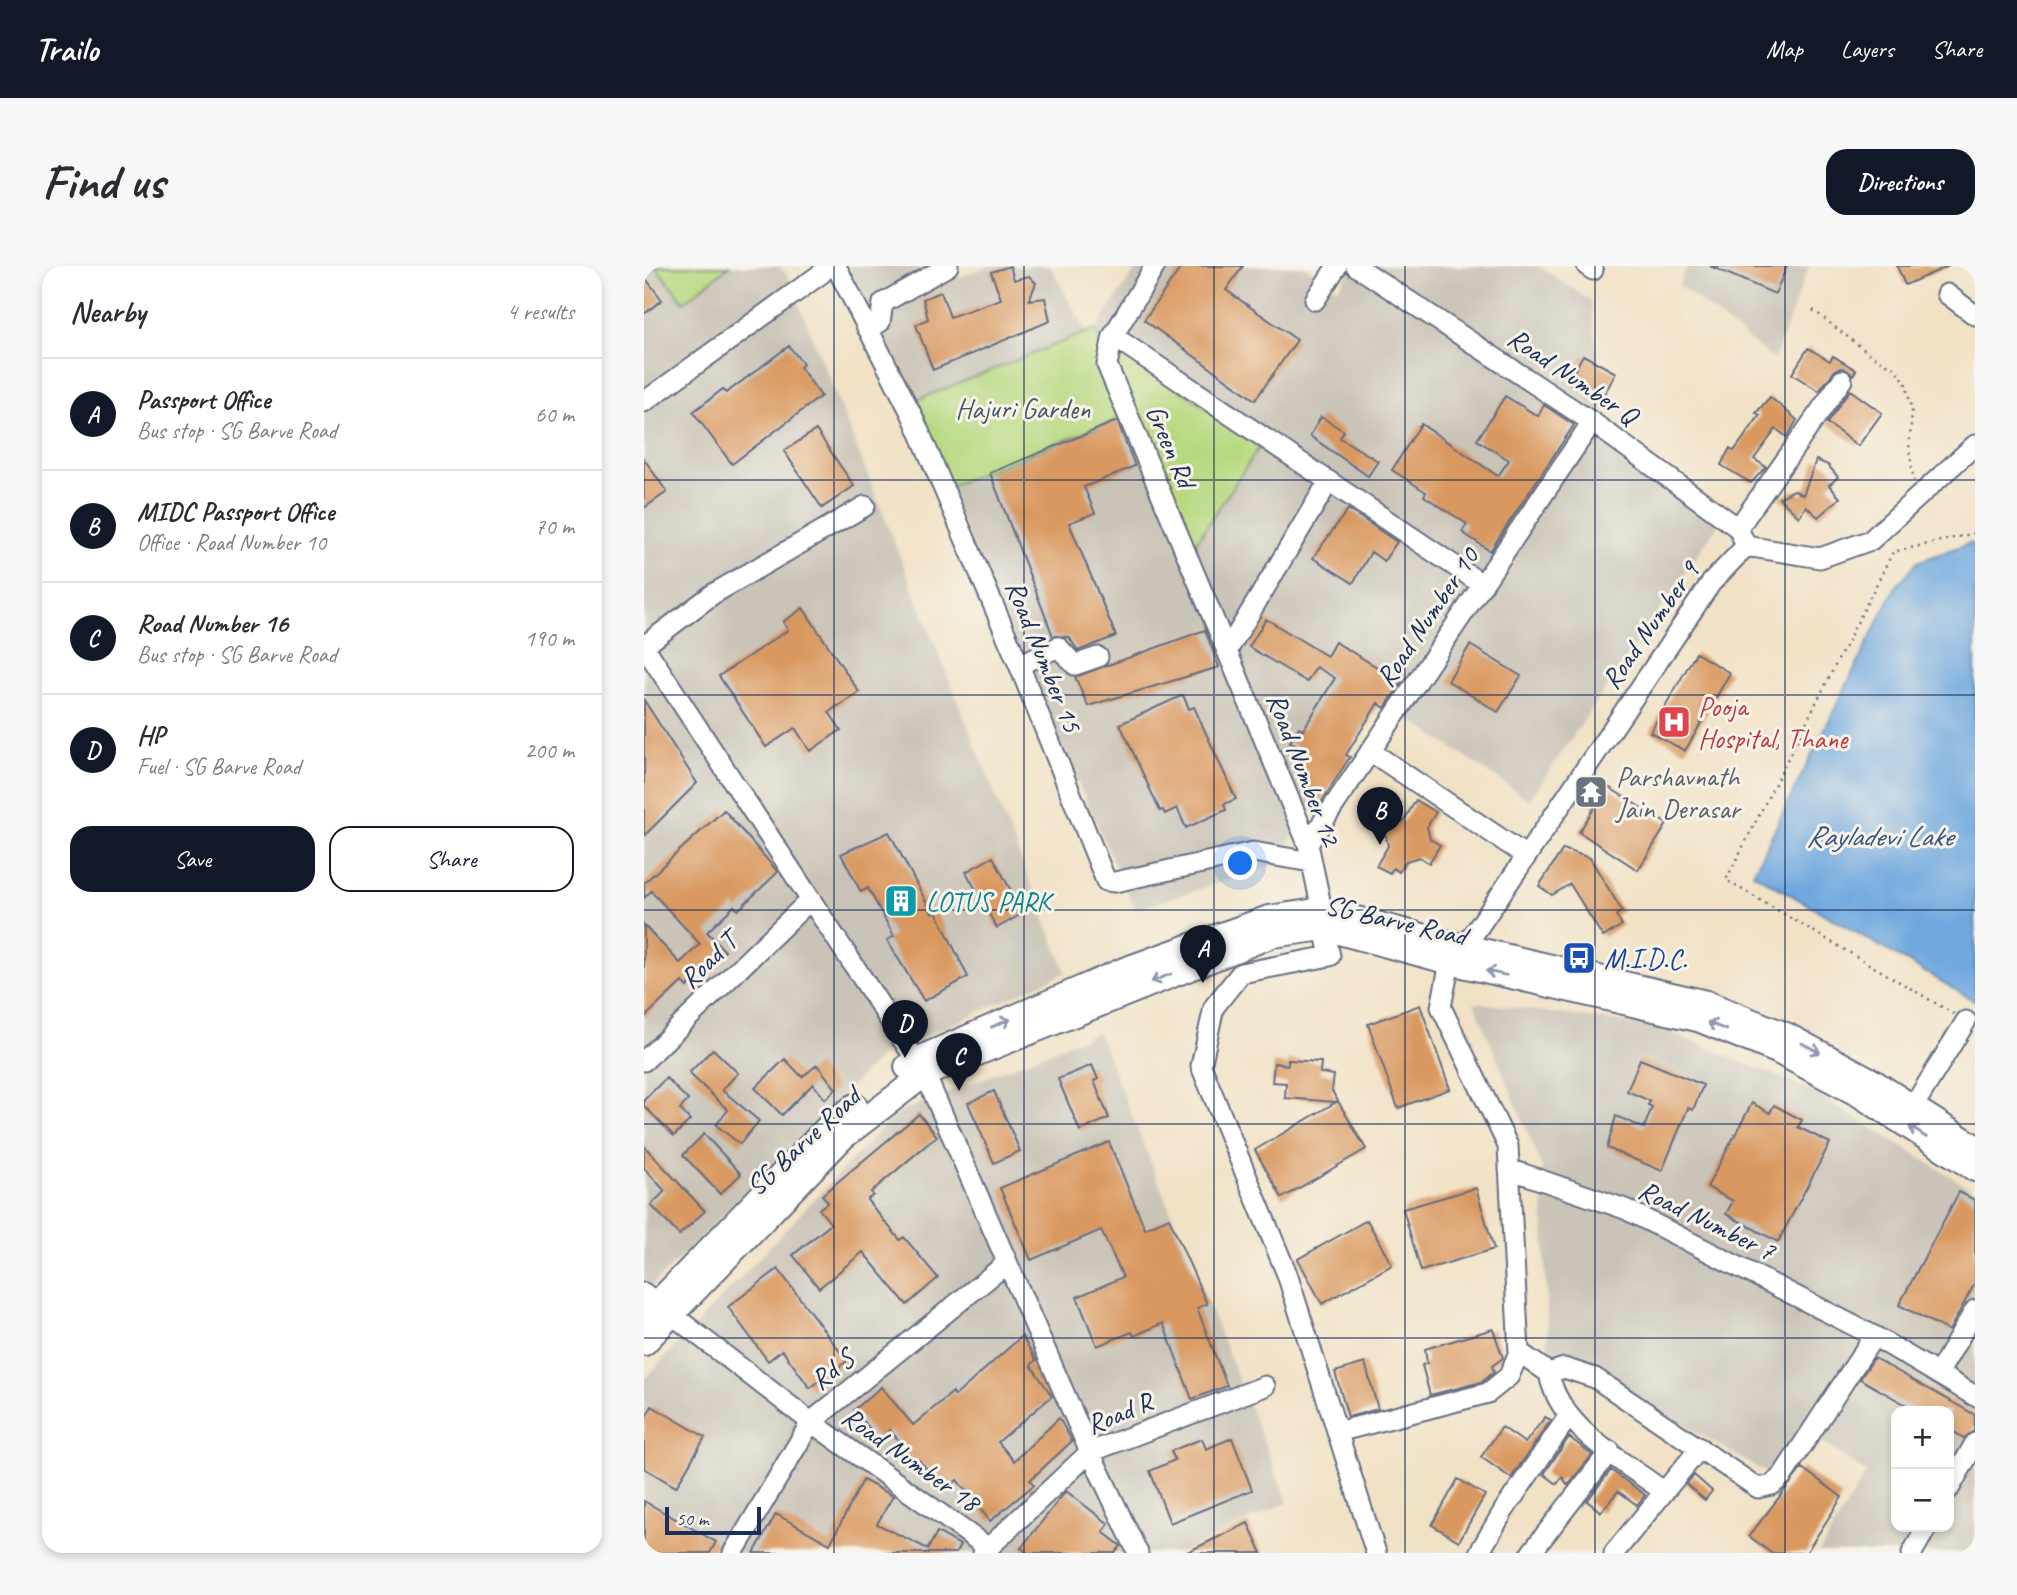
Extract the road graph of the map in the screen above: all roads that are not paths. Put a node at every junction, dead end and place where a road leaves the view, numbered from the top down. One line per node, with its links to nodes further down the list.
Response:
1 (948, 266): 9 (street)
2 (1155, 266): 10 (street, Green Rd)
3 (1356, 266): 13 (street, Road Number Q)
4 (1331, 268): 7 (street)
5 (829, 270): 9 (street, Road Number 15); 12 (street)
6 (1947, 294): 8 (street)
7 (1315, 300)
8 (1975, 315)
9 (867, 328): 22 (street, Road Number 15)
10 (1113, 336): 15 (street); 20 (street, Green Rd)
11 (1842, 380): 17 (street, Road Number 9)
12 (644, 402)
13 (1592, 422): 17 (street, Road Number Q); 18 (street, Road Number 10)
14 (1973, 451): 17 (street)
15 (1329, 481): 18 (street); 20 (street)
16 (865, 506): 19 (street)
17 (1742, 537): 25 (street, Road Number 9)
18 (1483, 585): 23 (street, Road Number 10)
19 (644, 646): 26 (street)
20 (1227, 651): 24 (street, Road Number 12)
21 (1098, 657): 22 (street)
22 (1019, 665): 24 (street, Road Number 15)
23 (1370, 751): 24 (street, Road Number 10); 25 (street)
24 (1310, 853): 27 (street, Road Number 12)
25 (1525, 855): 29 (street, Road Number 9)
26 (810, 900): 32 (street, Road T); 33 (street)
27 (1323, 919): 28 (main road, SG Barve Road); 29 (main road, SG Barve Road); 30 (street, Road Number 12); 33 (main road, SG Barve Road, one-way to 27)
28 (1239, 946): 30 (street); 33 (main road, SG Barve Road, one-way to 33)
29 (1458, 955): 34 (main road, SG Barve Road, one-way to 34); 36 (street); 37 (main road, SG Barve Road, one-way to 29)
30 (1241, 973): 50 (street)
31 (1966, 1021): 34 (street)
32 (644, 1061)
33 (920, 1067): 38 (street); 39 (main road, SG Barve Road)
34 (1913, 1107): 35 (main road, SG Barve Road)
35 (1975, 1147)
36 (1509, 1169): 41 (street, Road Number 7); 43 (street)
37 (1975, 1169)
38 (1007, 1263): 49 (street, Rd S); 54 (street)
39 (653, 1307): 42 (main road, SG Barve Road); 49 (street, Road Number 18)
40 (1975, 1310): 45 (street)
41 (1874, 1336): 45 (street, Road Number 7); 52 (street)
42 (644, 1343)
43 (1520, 1352): 44 (street); 50 (street)
44 (1549, 1373): 48 (street); 52 (street)
45 (1938, 1374): 47 (street, Road Number 7)
46 (1265, 1386): 54 (street, Road R)
47 (1975, 1396)
48 (1568, 1417): 53 (street); 62 (street)
49 (811, 1422): 58 (street, Road Number 18); 59 (street, Rd S)
50 (1337, 1432): 61 (street)
51 (1975, 1443): 55 (street)
52 (1700, 1448): 56 (street)
53 (1610, 1451): 56 (street); 63 (street)
54 (1090, 1452): 58 (street, Road R); 60 (street)
55 (1954, 1480)
56 (1663, 1491): 64 (street)
57 (1924, 1532): 65 (street)
58 (985, 1550)
59 (733, 1553)
60 (1138, 1553)
61 (1376, 1553)
62 (1479, 1553)
63 (1531, 1553)
64 (1614, 1553)
65 (1912, 1553)

